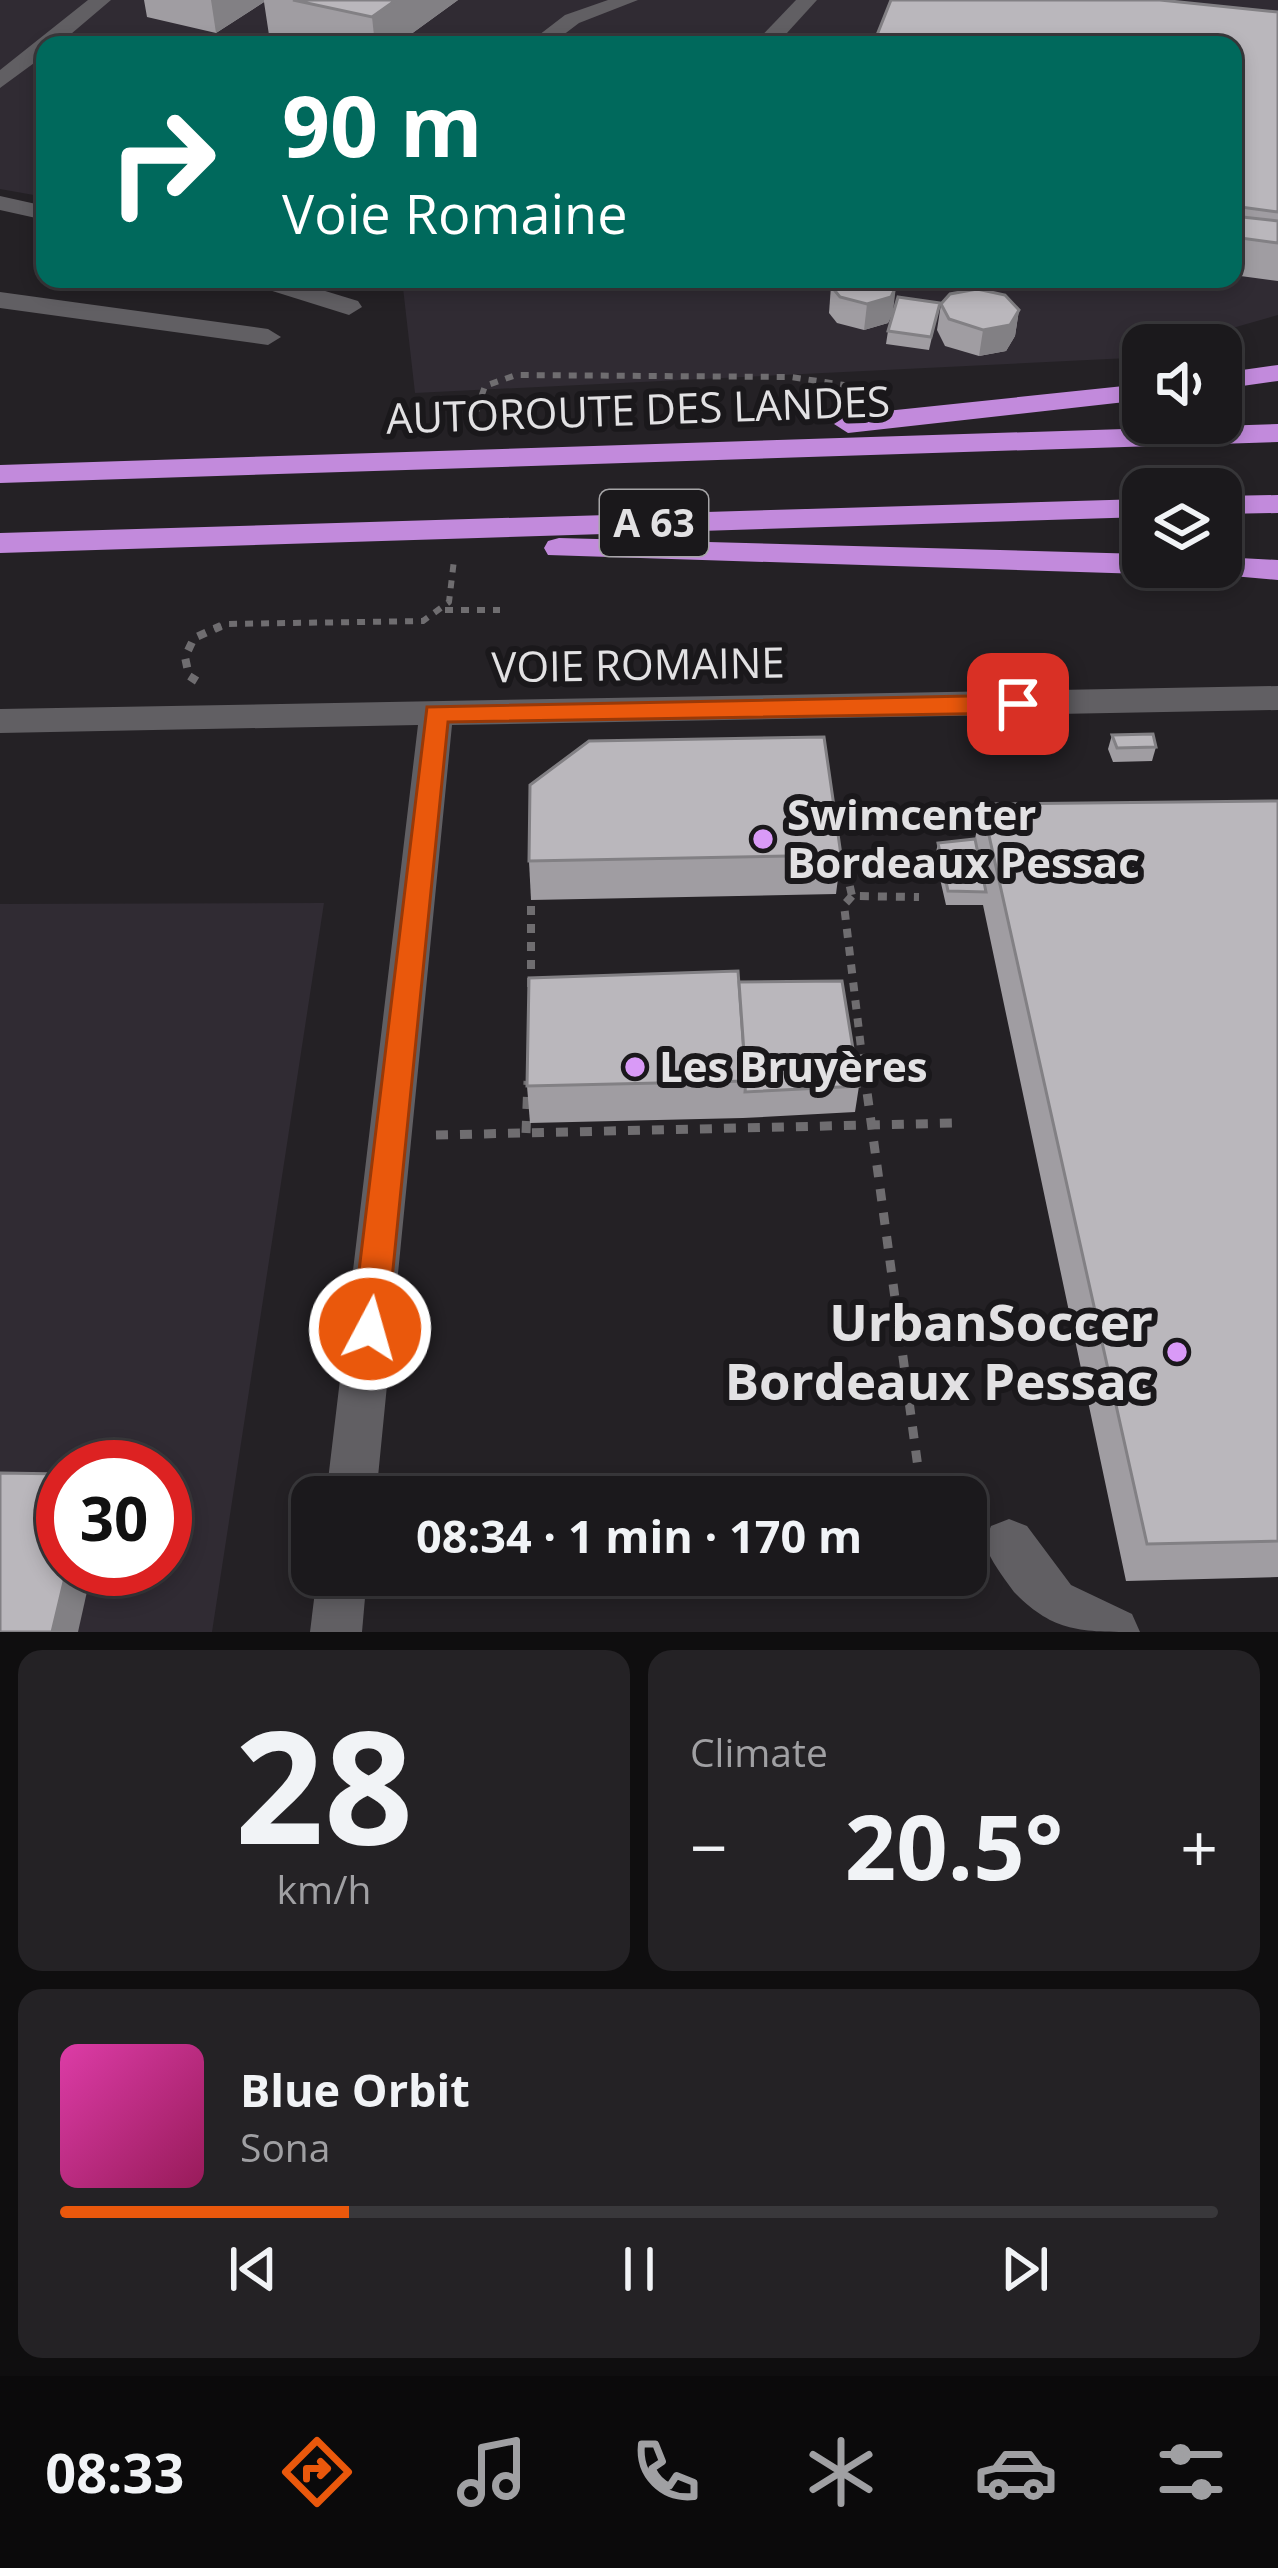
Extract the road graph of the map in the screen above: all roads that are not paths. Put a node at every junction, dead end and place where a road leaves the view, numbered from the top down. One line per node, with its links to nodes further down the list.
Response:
1 (101, 0): 4 (street)
2 (628, 0): 5 (street)
3 (807, 0): 6 (street)
4 (56, 36)
5 (549, 36)
6 (773, 36)
7 (36, 52): 8 (street)
8 (0, 81)
9 (0, 203): 10 (street)
10 (36, 211)
11 (0, 216): 12 (street)
12 (36, 222)
13 (288, 288): 15 (street)
14 (0, 300): 16 (street)
15 (349, 307)
16 (268, 337)
17 (1278, 373): 18 (highway)
18 (1242, 378)
19 (1122, 394): 21 (highway)
20 (1278, 433): 21 (highway, AUTOROUTE DES LANDES / A 63)
21 (454, 457): 22 (highway, AUTOROUTE DES LANDES / A 63)
22 (0, 474)
23 (1278, 503): 24 (highway)
24 (1242, 504)
25 (1122, 509): 26 (highway, A 63)
26 (166, 538): 27 (highway, A 63); 28 (highway)
27 (0, 543)
28 (1122, 563)
29 (1242, 568): 30 (highway)
30 (1278, 570)
31 (1278, 698): 32 (street, VOIE ROMAINE)
32 (436, 713): 33 (street, VOIE ROMAINE); 34 (street)
33 (0, 721)
34 (353, 1476)
35 (1009, 1544): 38 (street)
36 (340, 1596): 37 (street)
37 (336, 1632)
38 (1114, 1632)

